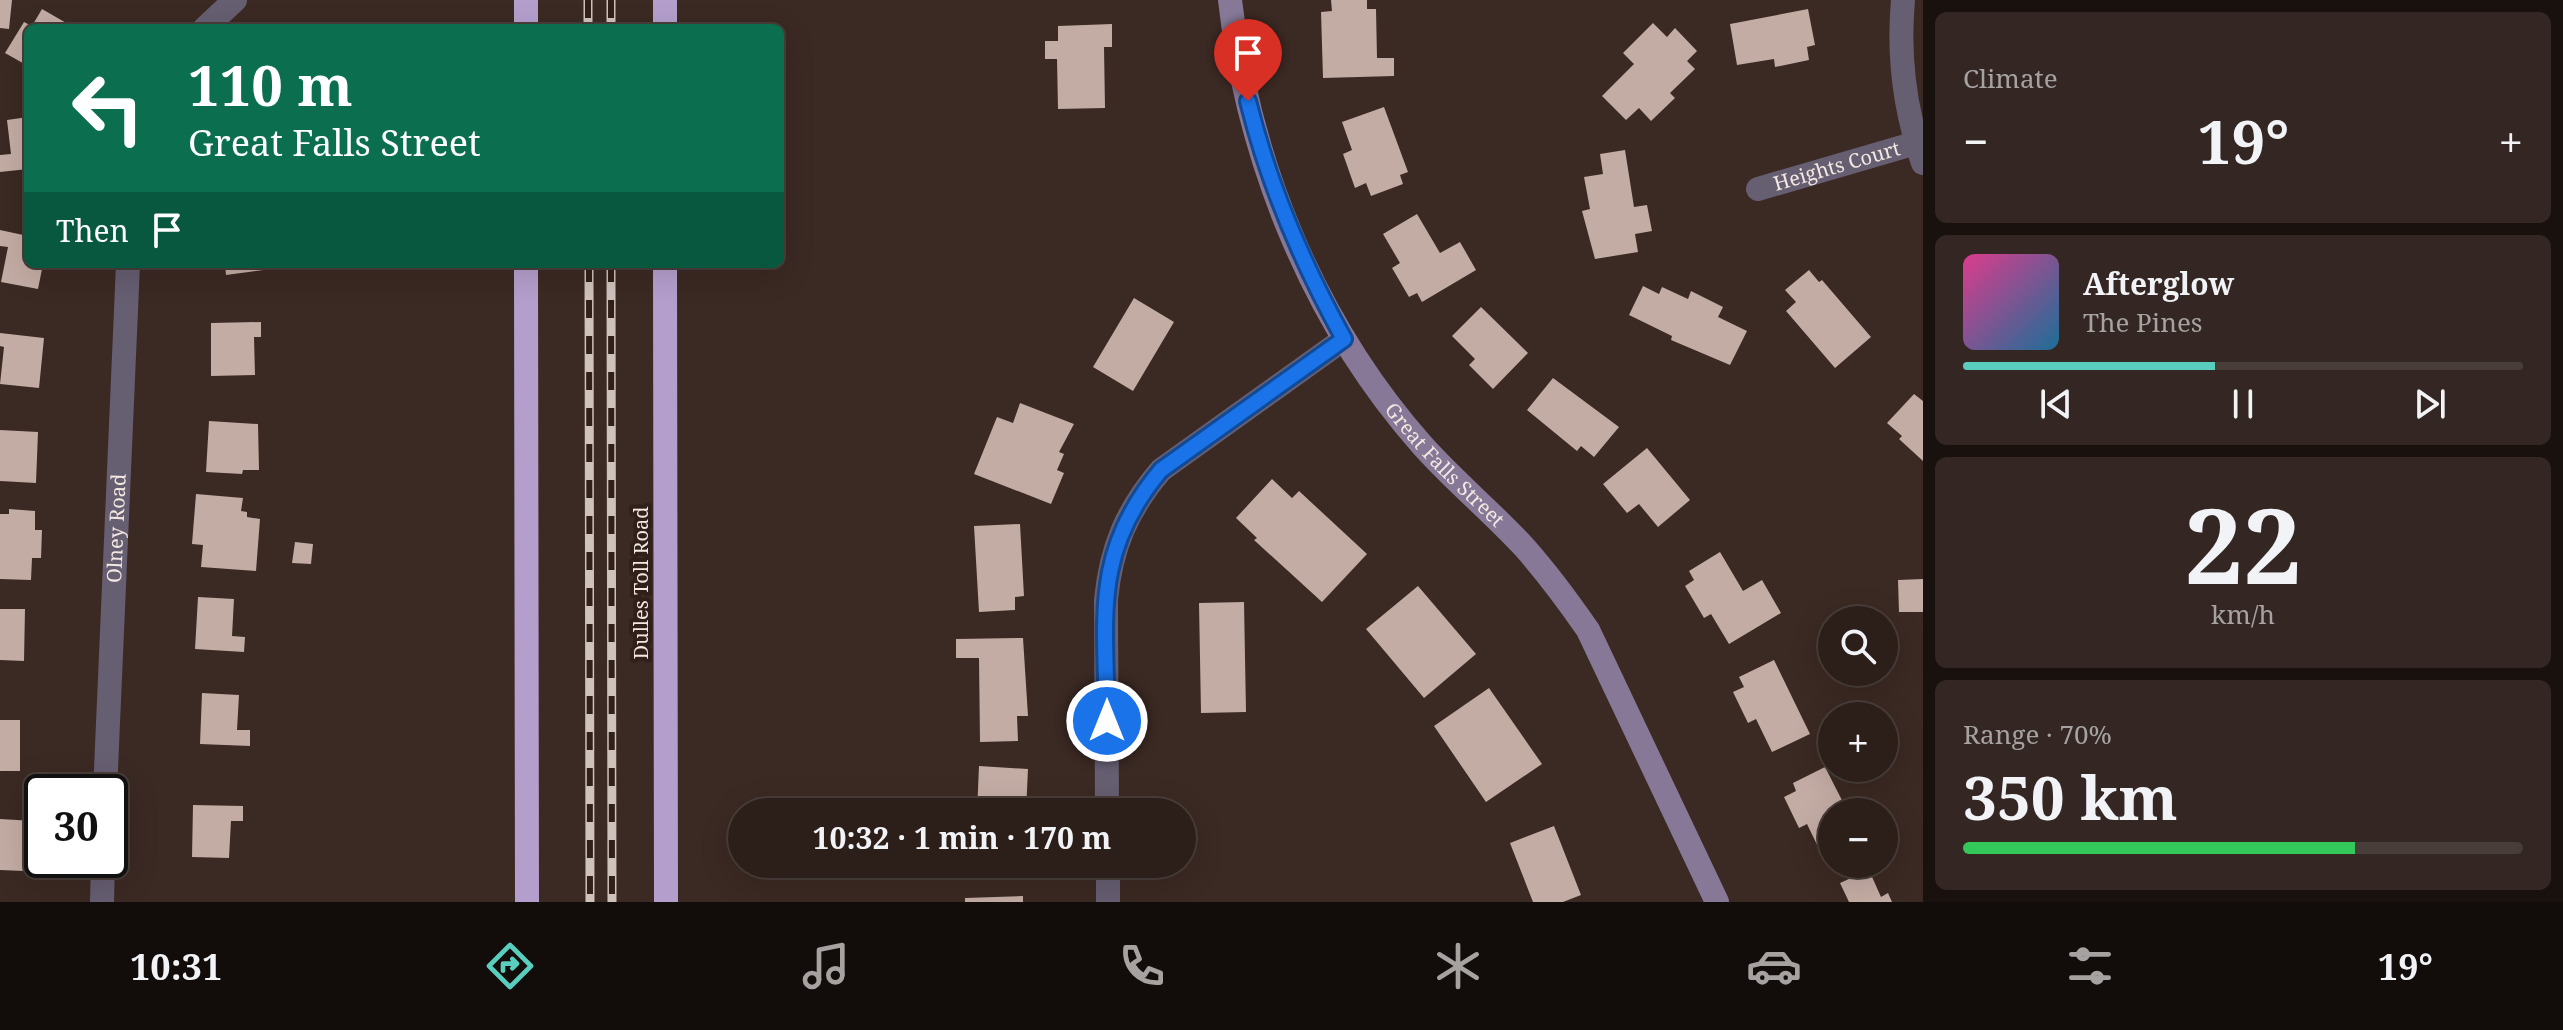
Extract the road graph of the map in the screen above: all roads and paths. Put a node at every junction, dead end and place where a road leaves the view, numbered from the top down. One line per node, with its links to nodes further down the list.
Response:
1 (235, 0): 6 (street)
2 (526, 0): 7 (highway)
3 (665, 0): 8 (highway)
4 (1230, 0): 14 (main road, Great Falls Street)
5 (1903, 0): 9 (street)
6 (209, 24)
7 (526, 24)
8 (665, 24)
9 (1919, 153): 10 (street, Heights Court)
10 (1758, 189)
11 (128, 268): 15 (street, Olney Road)
12 (526, 268): 20 (highway)
13 (665, 268): 21 (highway, Dulles Toll Road)
14 (1344, 339): 16 (street); 23 (main road, Great Falls Street)
15 (106, 774)
16 (1107, 798)
17 (103, 878): 19 (street)
18 (1108, 878): 22 (street)
19 (102, 902)
20 (527, 902)
21 (666, 902)
22 (1108, 902)
23 (1717, 902)

